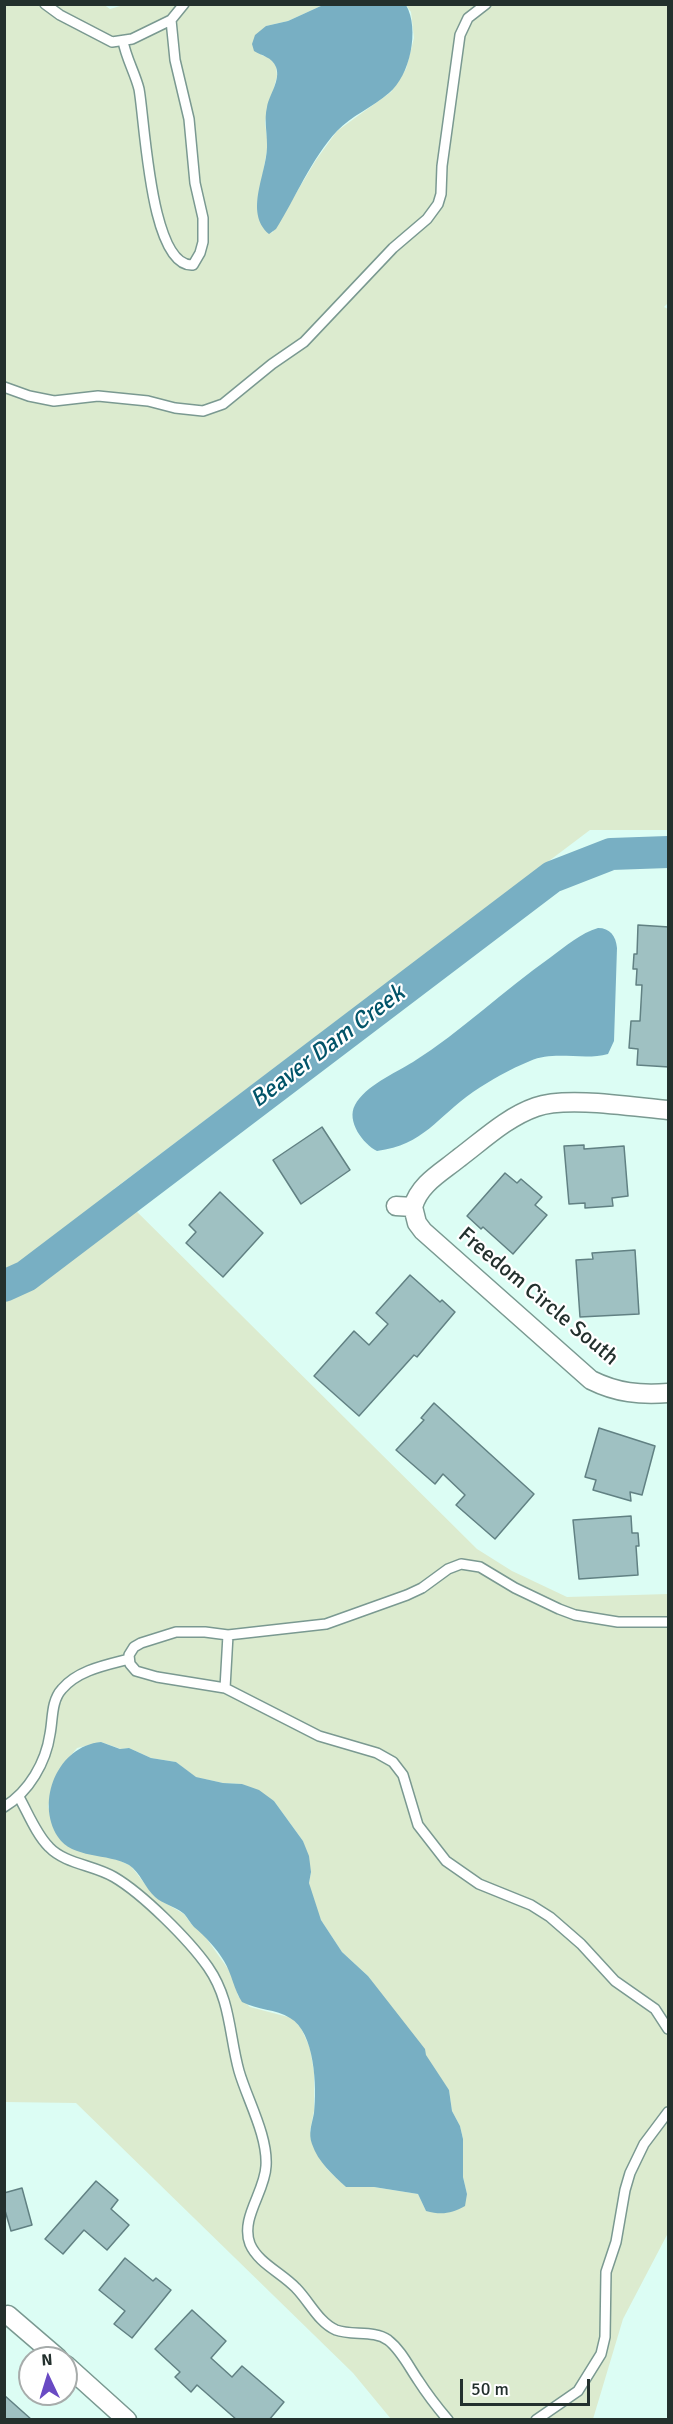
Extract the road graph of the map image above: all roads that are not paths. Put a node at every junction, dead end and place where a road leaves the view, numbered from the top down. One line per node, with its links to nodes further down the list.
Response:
1 (45, 4): 5 (lane)
2 (184, 4): 4 (lane)
3 (486, 4): 6 (lane)
4 (171, 20): 5 (lane); 5 (lane)
5 (123, 41)
6 (4, 387)
7 (669, 1110): 8 (street, Freedom Circle South)
8 (669, 1393)
9 (669, 1622): 10 (lane)
10 (228, 1635): 11 (lane); 12 (lane)
11 (129, 1659): 12 (lane); 13 (lane)
12 (225, 1688): 15 (lane)
13 (19, 1797): 14 (lane); 21 (lane)
14 (4, 1807)
15 (669, 2029)
16 (669, 2112): 22 (lane)
17 (8, 2315): 18 (street)
18 (44, 2346)
19 (78, 2377): 20 (street)
20 (127, 2420)
21 (448, 2420)
22 (536, 2420)

